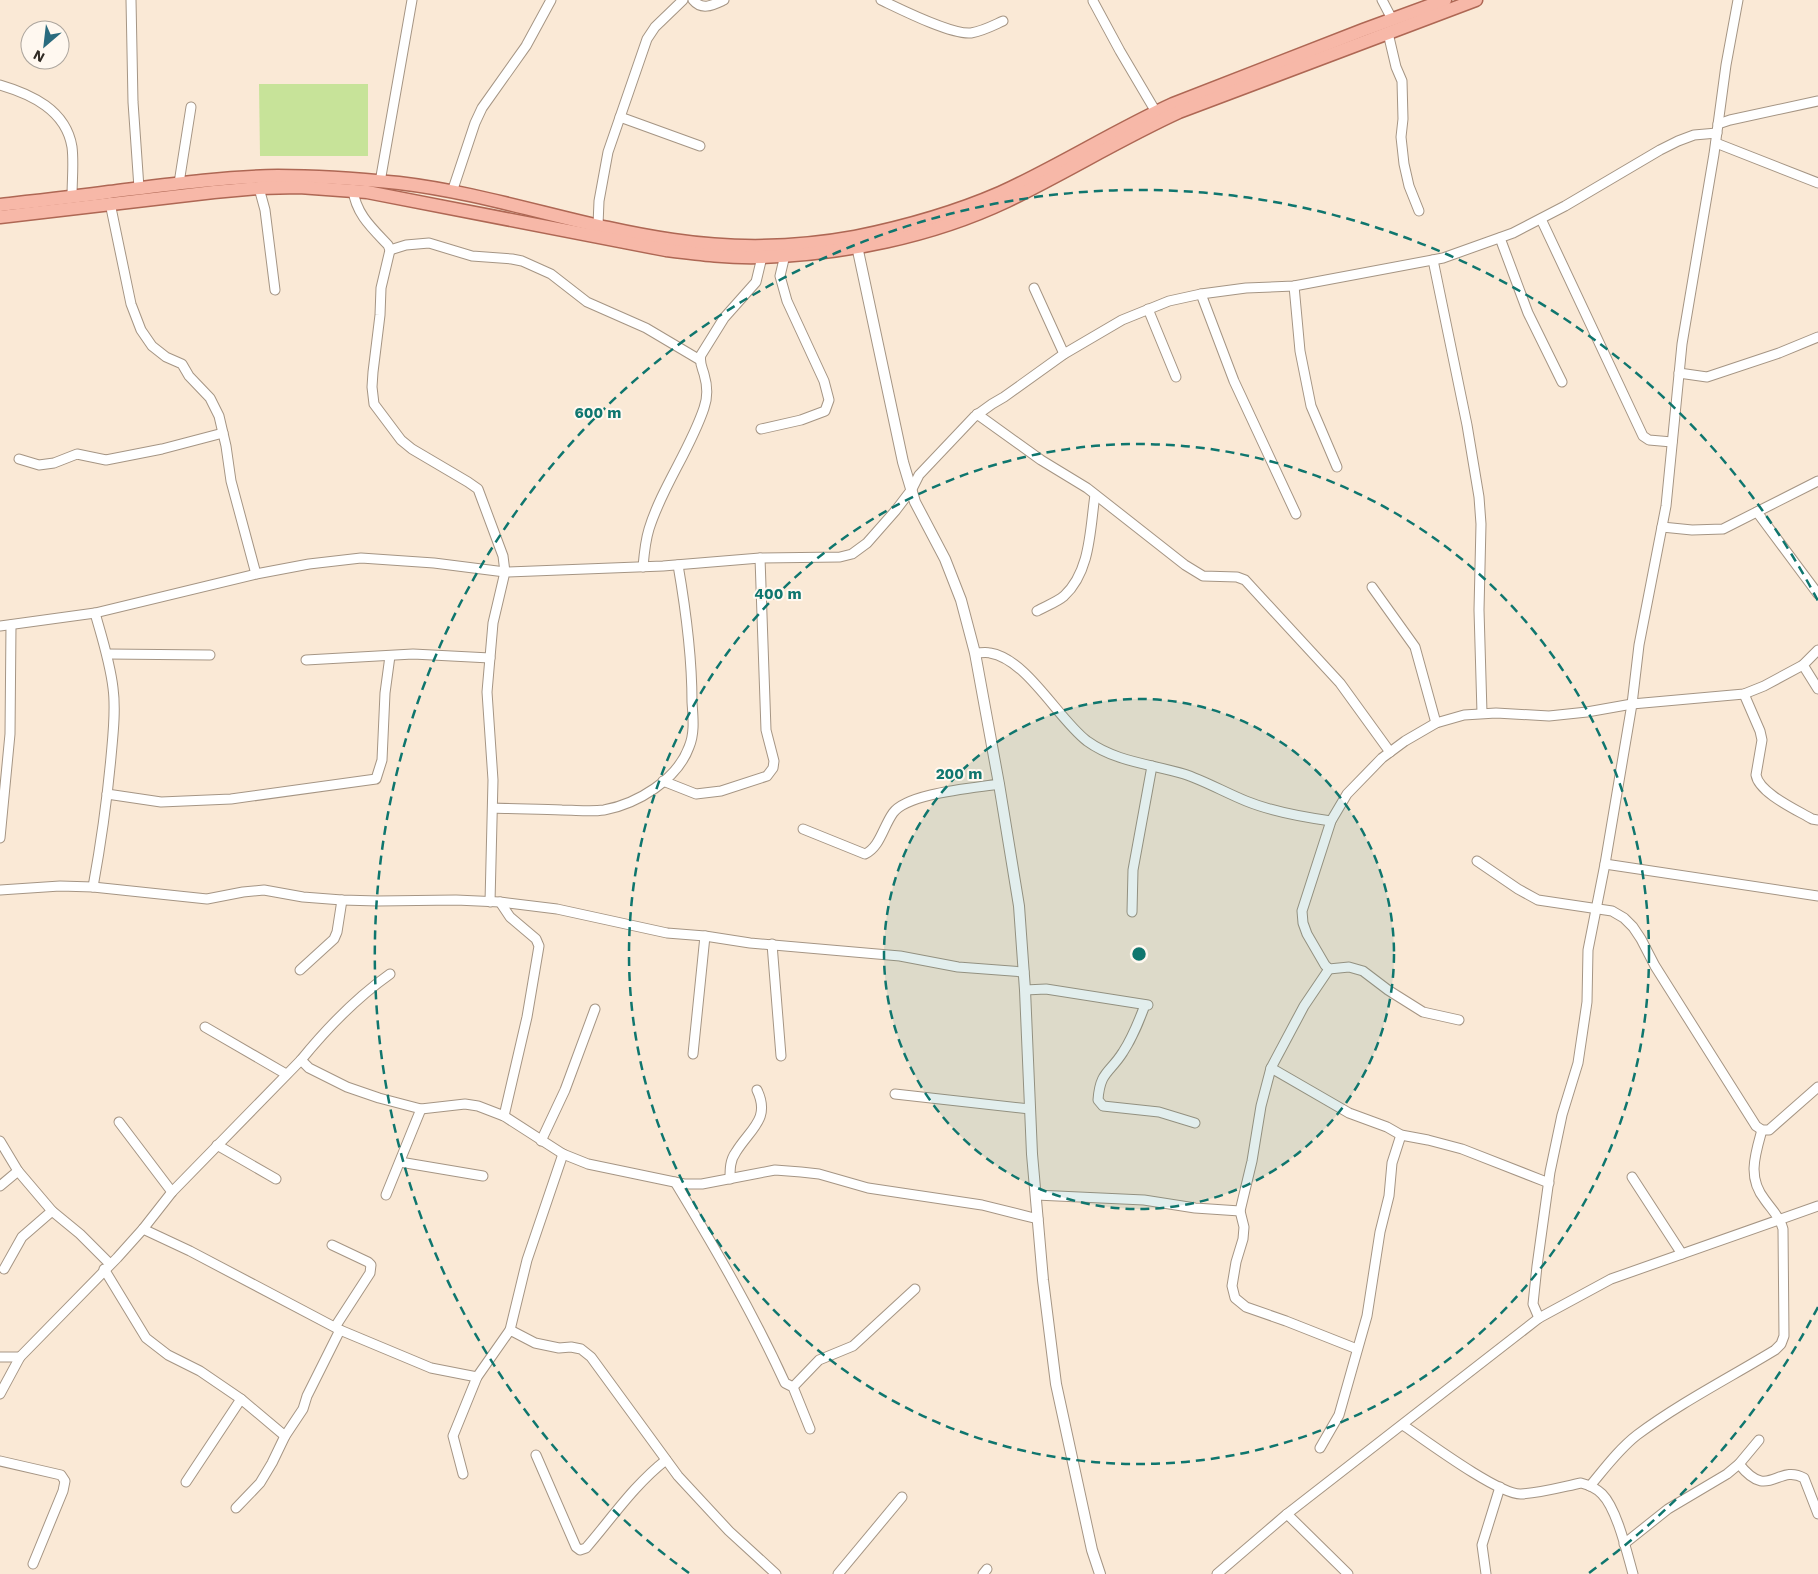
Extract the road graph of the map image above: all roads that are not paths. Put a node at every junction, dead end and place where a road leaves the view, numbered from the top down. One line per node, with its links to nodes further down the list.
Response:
1 (131, 0): 27 (street)
2 (412, 0): 24 (street)
3 (551, 0): 30 (street)
4 (683, 0): 20 (street)
5 (693, 0): 6 (street)
6 (724, 0)
7 (881, 0): 14 (street)
8 (1382, 0): 13 (street)
9 (1476, 0): 15 (main road)
10 (1738, 0): 21 (street)
11 (1094, 1): 19 (street)
12 (1441, 1): 13 (main road)
13 (1392, 19): 19 (main road)
14 (1003, 20)
15 (1388, 32): 34 (street); 39 (main road)
16 (0, 84): 31 (street)
17 (1818, 101): 21 (street)
18 (191, 107): 25 (street)
19 (1156, 112): 37 (main road)
20 (620, 117): 23 (street); 37 (street)
21 (1717, 129): 22 (street); 36 (street)
22 (1716, 143): 26 (street); 52 (street)
23 (700, 146)
24 (380, 182): 25 (main road); 30 (main road)
25 (179, 183): 27 (main road)
26 (1818, 183)
27 (139, 188): 31 (main road)
28 (258, 188): 29 (main road); 32 (main road); 46 (street)
29 (352, 190): 40 (street); 42 (main road)
30 (452, 192): 37 (main road)
31 (72, 197): 33 (main road)
32 (110, 203): 35 (main road); 57 (street)
33 (0, 205)
34 (1419, 211)
35 (0, 217)
36 (1541, 219): 38 (street); 58 (street)
37 (598, 225)
38 (1500, 238): 43 (street); 54 (street)
39 (857, 246): 41 (main road); 62 (street)
40 (390, 250): 51 (street); 70 (street)
41 (785, 255): 42 (main road); 56 (street)
42 (762, 256): 51 (street)
43 (1433, 260): 44 (street); 89 (street)
44 (1294, 286): 47 (street); 60 (street)
45 (1034, 288): 50 (street)
46 (275, 290)
47 (1202, 294): 48 (street); 65 (street)
48 (1148, 309): 50 (street); 53 (street)
49 (1818, 337): 52 (street)
50 (1064, 354): 55 (street)
51 (700, 360): 69 (street)
52 (1679, 373): 58 (street)
53 (1176, 377)
54 (1562, 382)
55 (977, 414): 62 (street); 63 (street)
56 (761, 429)
57 (223, 433): 59 (street); 71 (street)
58 (1672, 442): 66 (street)
59 (19, 459)
60 (1337, 467)
61 (1818, 482): 64 (street)
62 (912, 489): 67 (street); 79 (street)
63 (1095, 495): 74 (street); 91 (street)
64 (1758, 512): 66 (street); 73 (street)
65 (1296, 514)
66 (1662, 527): 88 (street)
67 (760, 558): 68 (street); 94 (street)
68 (678, 565): 69 (street); 94 (street)
69 (643, 567): 70 (street)
70 (505, 572): 71 (street); 83 (street)
71 (256, 574): 75 (street)
72 (1372, 587): 90 (street)
73 (1818, 594)
74 (1037, 611)
75 (95, 613): 76 (street); 80 (street)
76 (11, 625): 77 (street); 92 (street)
77 (0, 626)
78 (1818, 650): 85 (street)
79 (975, 653): 93 (street); 95 (street)
80 (107, 654): 81 (street); 96 (street)
81 (210, 655)
82 (390, 656): 83 (street); 84 (street); 96 (street)
83 (490, 658): 97 (street)
84 (306, 660)
85 (1803, 665): 86 (street); 87 (street)
86 (1818, 690)
87 (1744, 694): 88 (street); 98 (street)
88 (1632, 704): 89 (street); 103 (street)
89 (1482, 713): 90 (street)
90 (1436, 723): 91 (street)
91 (1390, 752): 99 (street)
92 (3, 762): 101 (street)
93 (1152, 766): 99 (street); 111 (street)
94 (663, 781): 97 (street)
95 (999, 784): 100 (street); 116 (street)
96 (107, 794): 104 (street)
97 (493, 808): 108 (street)
98 (1818, 820)
99 (1331, 821): 114 (street)
100 (804, 829)
101 (0, 838)
102 (1477, 861): 110 (street)
103 (1605, 864): 106 (street); 110 (street)
104 (93, 886): 105 (street); 107 (street)
105 (0, 890)
106 (1818, 896)
107 (342, 900): 108 (street); 115 (street)
108 (490, 902): 109 (street)
109 (500, 902): 112 (street); 132 (street)
110 (1596, 909): 135 (street); 148 (street)
111 (1132, 912)
112 (705, 936): 113 (street); 122 (street)
113 (772, 944): 116 (street); 123 (street)
114 (1329, 969): 120 (street); 125 (street)
115 (300, 970)
116 (1024, 972): 118 (street)
117 (390, 974): 124 (street)
118 (1025, 990): 131 (street); 134 (street)
119 (595, 1009): 138 (street)
120 (1459, 1020)
121 (205, 1028): 126 (street)
122 (693, 1054)
123 (780, 1056)
124 (301, 1060): 126 (street); 130 (street)
125 (1271, 1068): 136 (street); 155 (street)
126 (286, 1074): 139 (street)
127 (1818, 1087): 135 (street)
128 (757, 1090): 146 (street)
129 (895, 1094): 131 (street)
130 (420, 1109): 132 (street); 141 (street)
131 (1030, 1109): 152 (street)
132 (504, 1116): 138 (street)
133 (119, 1122): 150 (street)
134 (1195, 1123)
135 (1762, 1130): 157 (street)
136 (1401, 1135): 148 (street); 167 (street)
137 (0, 1141): 142 (street)
138 (541, 1141): 140 (street)
139 (217, 1145): 145 (street); 150 (street)
140 (563, 1154): 147 (street); 166 (street)
141 (400, 1162): 143 (street); 151 (street)
142 (18, 1171): 149 (street); 154 (street)
143 (483, 1176)
144 (1632, 1177): 160 (street)
145 (276, 1178)
146 (730, 1179): 147 (street); 156 (street)
147 (675, 1182): 171 (street)
148 (1549, 1183): 164 (street)
149 (0, 1186)
150 (172, 1192): 158 (street)
151 (386, 1195)
152 (1036, 1195): 155 (street); 156 (street)
153 (1818, 1206): 157 (street)
154 (52, 1211): 161 (street); 162 (street)
155 (1240, 1211): 167 (street)
156 (1038, 1219): 196 (street)
157 (1780, 1219): 160 (street); 185 (street)
158 (144, 1229): 161 (street); 165 (street)
159 (332, 1246): 165 (street)
160 (1682, 1254): 164 (street)
161 (107, 1267): 169 (street); 173 (street)
162 (4, 1269)
163 (915, 1289): 171 (street)
164 (1539, 1318): 174 (street)
165 (338, 1328): 170 (street); 176 (street)
166 (510, 1330): 170 (street); 180 (street)
167 (1357, 1349): 178 (street)
168 (0, 1357): 169 (street)
169 (20, 1357): 172 (street)
170 (477, 1377): 183 (street)
171 (793, 1388): 175 (street)
172 (0, 1394)
173 (241, 1399): 176 (street); 184 (street)
174 (1403, 1425): 186 (street); 189 (street)
175 (810, 1429)
176 (285, 1436): 188 (street)
177 (1759, 1440): 182 (street)
178 (1320, 1448)
179 (536, 1455): 180 (street)
180 (666, 1460): 194 (street)
181 (0, 1461): 192 (street)
182 (1738, 1464): 190 (street); 191 (street)
183 (463, 1474)
184 (186, 1482)
185 (1590, 1486): 186 (street); 191 (street)
186 (1500, 1487): 198 (street)
187 (902, 1497): 195 (street)
188 (236, 1508)
189 (1287, 1514): 193 (street); 197 (street)
190 (1818, 1514)
191 (1624, 1544): 199 (street)
192 (34, 1564)
193 (1224, 1572)
194 (776, 1574)
195 (838, 1574)
196 (1100, 1574)
197 (1348, 1574)
198 (1486, 1574)
199 (1633, 1574)

